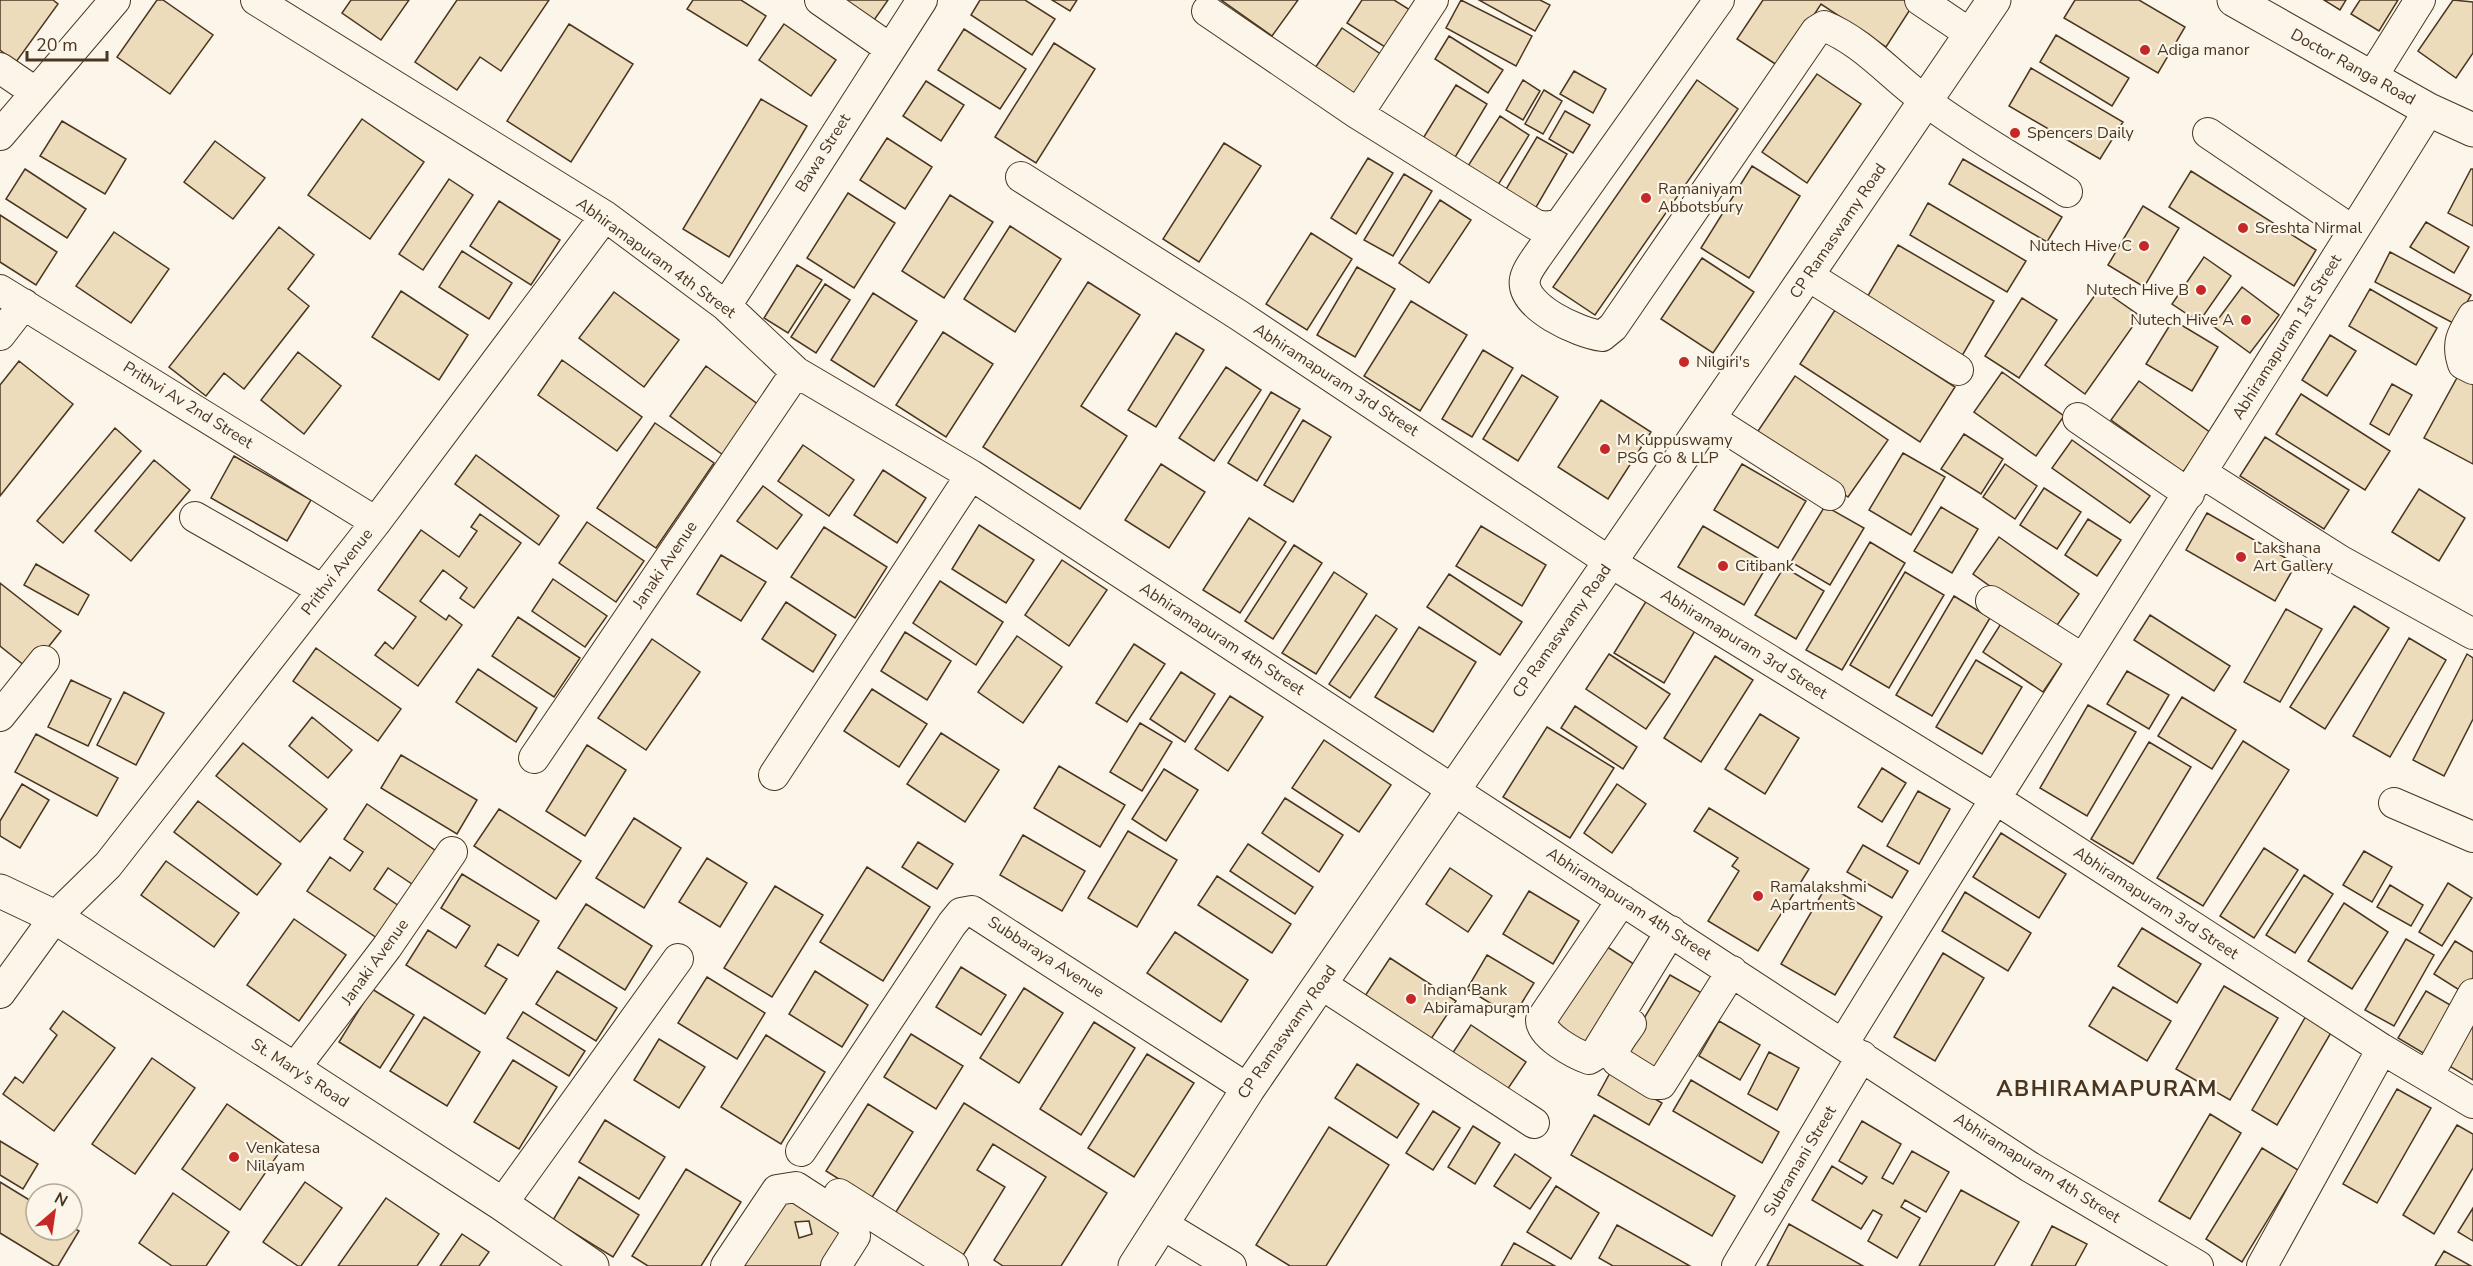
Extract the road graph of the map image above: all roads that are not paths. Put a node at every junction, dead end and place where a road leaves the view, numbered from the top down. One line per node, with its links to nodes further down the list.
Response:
1 (115, 0): 16 (street)
2 (256, 0): 25 (street, Abhiramapuram 4th Street)
3 (820, 0): 13 (street)
4 (922, 0): 13 (street, Bawa Street)
5 (1433, 0): 19 (street)
6 (1719, 0): 26 (street)
7 (1920, 0): 12 (street)
8 (1994, 0): 12 (main road, CP Ramaswamy Road)
9 (2234, 0): 15 (main road, Doctor Ranga Road)
10 (2420, 0): 15 (street)
11 (1207, 11): 19 (street)
12 (1972, 35): 17 (main road, CP Ramaswamy Road)
13 (889, 48): 30 (street, Bawa Street)
14 (0, 68): 16 (street)
15 (2372, 77): 18 (main road, Doctor Ranga Road)
16 (36, 92): 22 (street)
17 (1926, 102): 24 (street); 26 (street); 28 (main road, CP Ramaswamy Road)
18 (2429, 110): 20 (main road, Doctor Ranga Road); 27 (street, Abhiramapuram 1st Street)
19 (1358, 114): 26 (street)
20 (2473, 130)
21 (2208, 133): 27 (street)
22 (0, 135)
23 (1021, 177): 43 (street, Abhiramapuram 3rd Street)
24 (2067, 192)
25 (605, 216): 30 (street, Abhiramapuram 4th Street); 42 (street, Prithvi Avenue)
26 (1559, 224)
27 (2353, 231): 39 (street, Abhiramapuram 1st Street)
28 (1807, 275): 34 (street); 36 (main road, CP Ramaswamy Road)
29 (12, 297): 32 (street); 42 (street, Prithvi Av 2nd Street)
30 (726, 306): 35 (street, Abhiramapuram 4th Street)
31 (2473, 316): 33 (street)
32 (0, 335)
33 (2473, 369)
34 (1958, 370)
35 (796, 372): 38 (street, Abhiramapuram 4th Street); 50 (street, Janaki Avenue)
36 (1709, 418): 40 (street); 43 (main road, CP Ramaswamy Road)
37 (2078, 418): 39 (street)
38 (971, 475): 51 (street); 52 (street, Abhiramapuram 4th Street)
39 (2196, 484): 46 (street); 47 (street, Abhiramapuram 1st Street)
40 (1830, 495)
41 (195, 517): 44 (street)
42 (376, 522): 44 (street, Prithvi Avenue)
43 (1610, 562): 52 (main road, CP Ramaswamy Road); 53 (street, Abhiramapuram 3rd Street)
44 (323, 590): 59 (street, Prithvi Avenue)
45 (1991, 602): 47 (street)
46 (2473, 634)
47 (2083, 659): 53 (street, Abhiramapuram 1st Street)
48 (44, 661): 49 (street)
49 (0, 716)
50 (534, 758)
51 (774, 775)
52 (1453, 789): 58 (street, Abhiramapuram 4th Street); 63 (main road, CP Ramaswamy Road)
53 (1994, 798): 66 (street, Abhiramapuram 3rd Street); 67 (street, Subramani Street)
54 (2394, 803): 55 (street)
55 (2473, 837)
56 (452, 852): 68 (street, Janaki Avenue)
57 (0, 891): 59 (main road, St. Mary's Road)
58 (1622, 900): 60 (street, Abhiramapuram 4th Street); 60 (street)
59 (55, 917): 64 (street, Prithvi Avenue); 68 (main road, St. Mary's Road)
60 (1677, 936): 62 (street, Abhiramapuram 4th Street); 62 (street)
61 (678, 959): 75 (street)
62 (1731, 971): 67 (street, Abhiramapuram 4th Street)
63 (1321, 984): 70 (main road, CP Ramaswamy Road); 72 (street)
64 (0, 993)
65 (2473, 994): 69 (street)
66 (2382, 1049): 69 (street, Abhiramapuram 3rd Street); 86 (street)
67 (1853, 1050): 78 (street, Subramani Street); 85 (street, Abhiramapuram 4th Street)
68 (294, 1069): 75 (main road, St. Mary's Road)
69 (2428, 1076): 71 (street, Abhiramapuram 3rd Street)
70 (1248, 1089): 73 (street, Subbaraya Avenue); 76 (main road, CP Ramaswamy Road)
71 (2473, 1102)
72 (1534, 1123)
73 (801, 1151)
74 (824, 1184): 82 (street)
75 (502, 1204): 79 (main road, St. Mary's Road)
76 (1162, 1224): 77 (street); 83 (main road, CP Ramaswamy Road)
77 (1194, 1257): 84 (street)
78 (1742, 1264)
79 (592, 1266)
80 (726, 1266): 81 (street)
81 (836, 1266)
82 (953, 1266)
83 (1135, 1266)
84 (1231, 1266)
85 (2198, 1266)
86 (2262, 1266)

